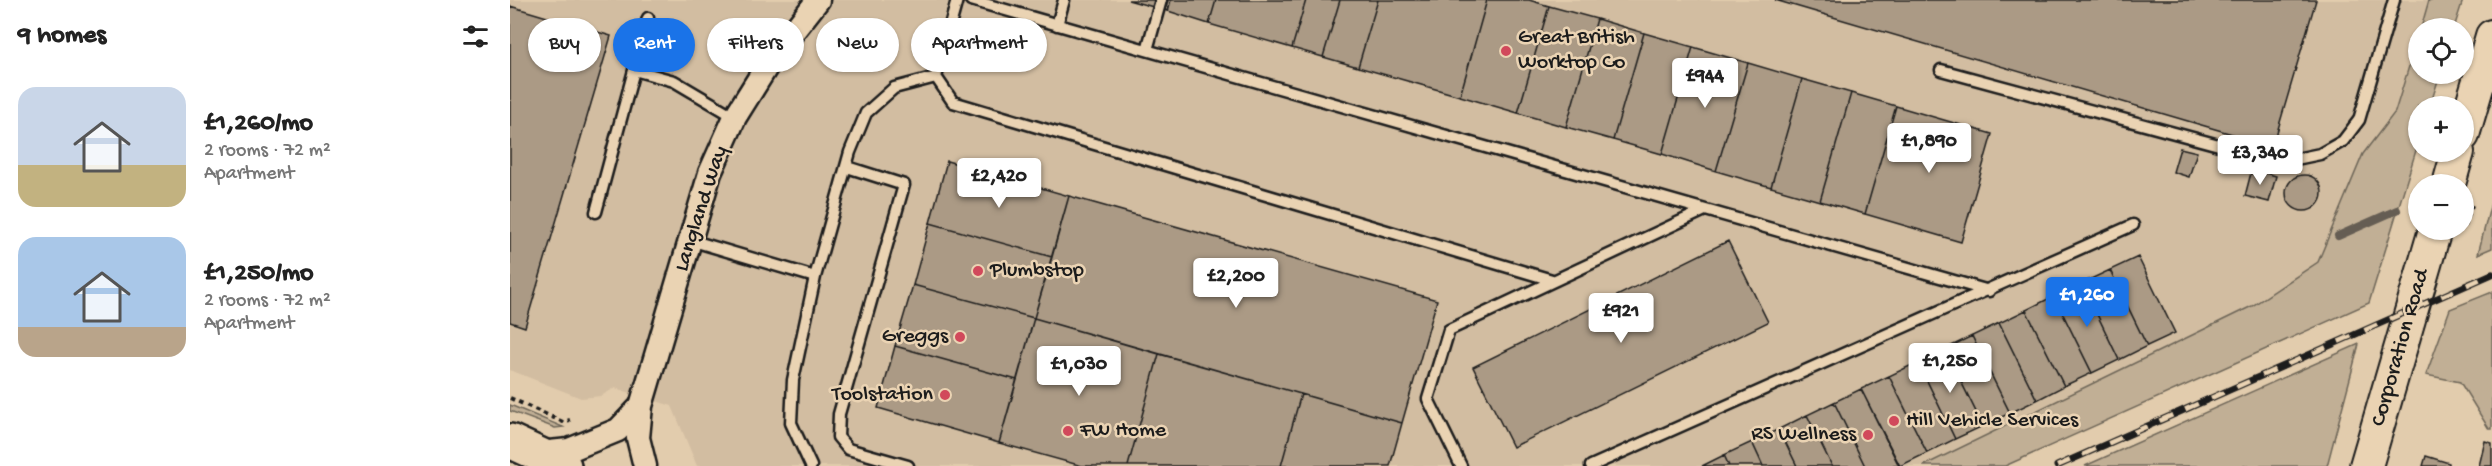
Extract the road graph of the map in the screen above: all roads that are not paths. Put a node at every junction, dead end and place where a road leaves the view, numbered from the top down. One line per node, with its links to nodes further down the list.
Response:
1 (818, 0): 15 (street, Langland Way)
2 (957, 0): 13 (lane)
3 (970, 0): 7 (lane)
4 (1064, 0): 7 (lane)
5 (1161, 0): 9 (lane)
6 (2394, 0): 10 (lane)
7 (1057, 25): 9 (lane)
8 (2492, 36): 14 (street)
9 (1147, 50): 17 (lane)
10 (1941, 70)
11 (633, 72): 18 (lane)
12 (641, 72): 15 (lane)
13 (936, 77): 16 (lane); 23 (lane)
14 (2474, 97)
15 (735, 117): 20 (street, Langland Way)
16 (847, 167): 22 (lane); 29 (lane)
17 (1705, 210): 23 (lane); 24 (lane)
18 (596, 212)
19 (2133, 225): 24 (lane)
20 (690, 240): 22 (lane); 25 (street, Langland Way)
21 (2432, 240): 32 (street, Corporation Road)
22 (815, 278): 28 (lane)
23 (1552, 280): 30 (lane)
24 (1989, 291): 31 (lane)
25 (641, 406): 26 (street, Langland Way); 27 (street, Langland Way)
26 (537, 454)
27 (645, 466)
28 (811, 466)
29 (908, 466)
30 (1461, 466)
31 (1592, 466)
32 (2366, 466)

